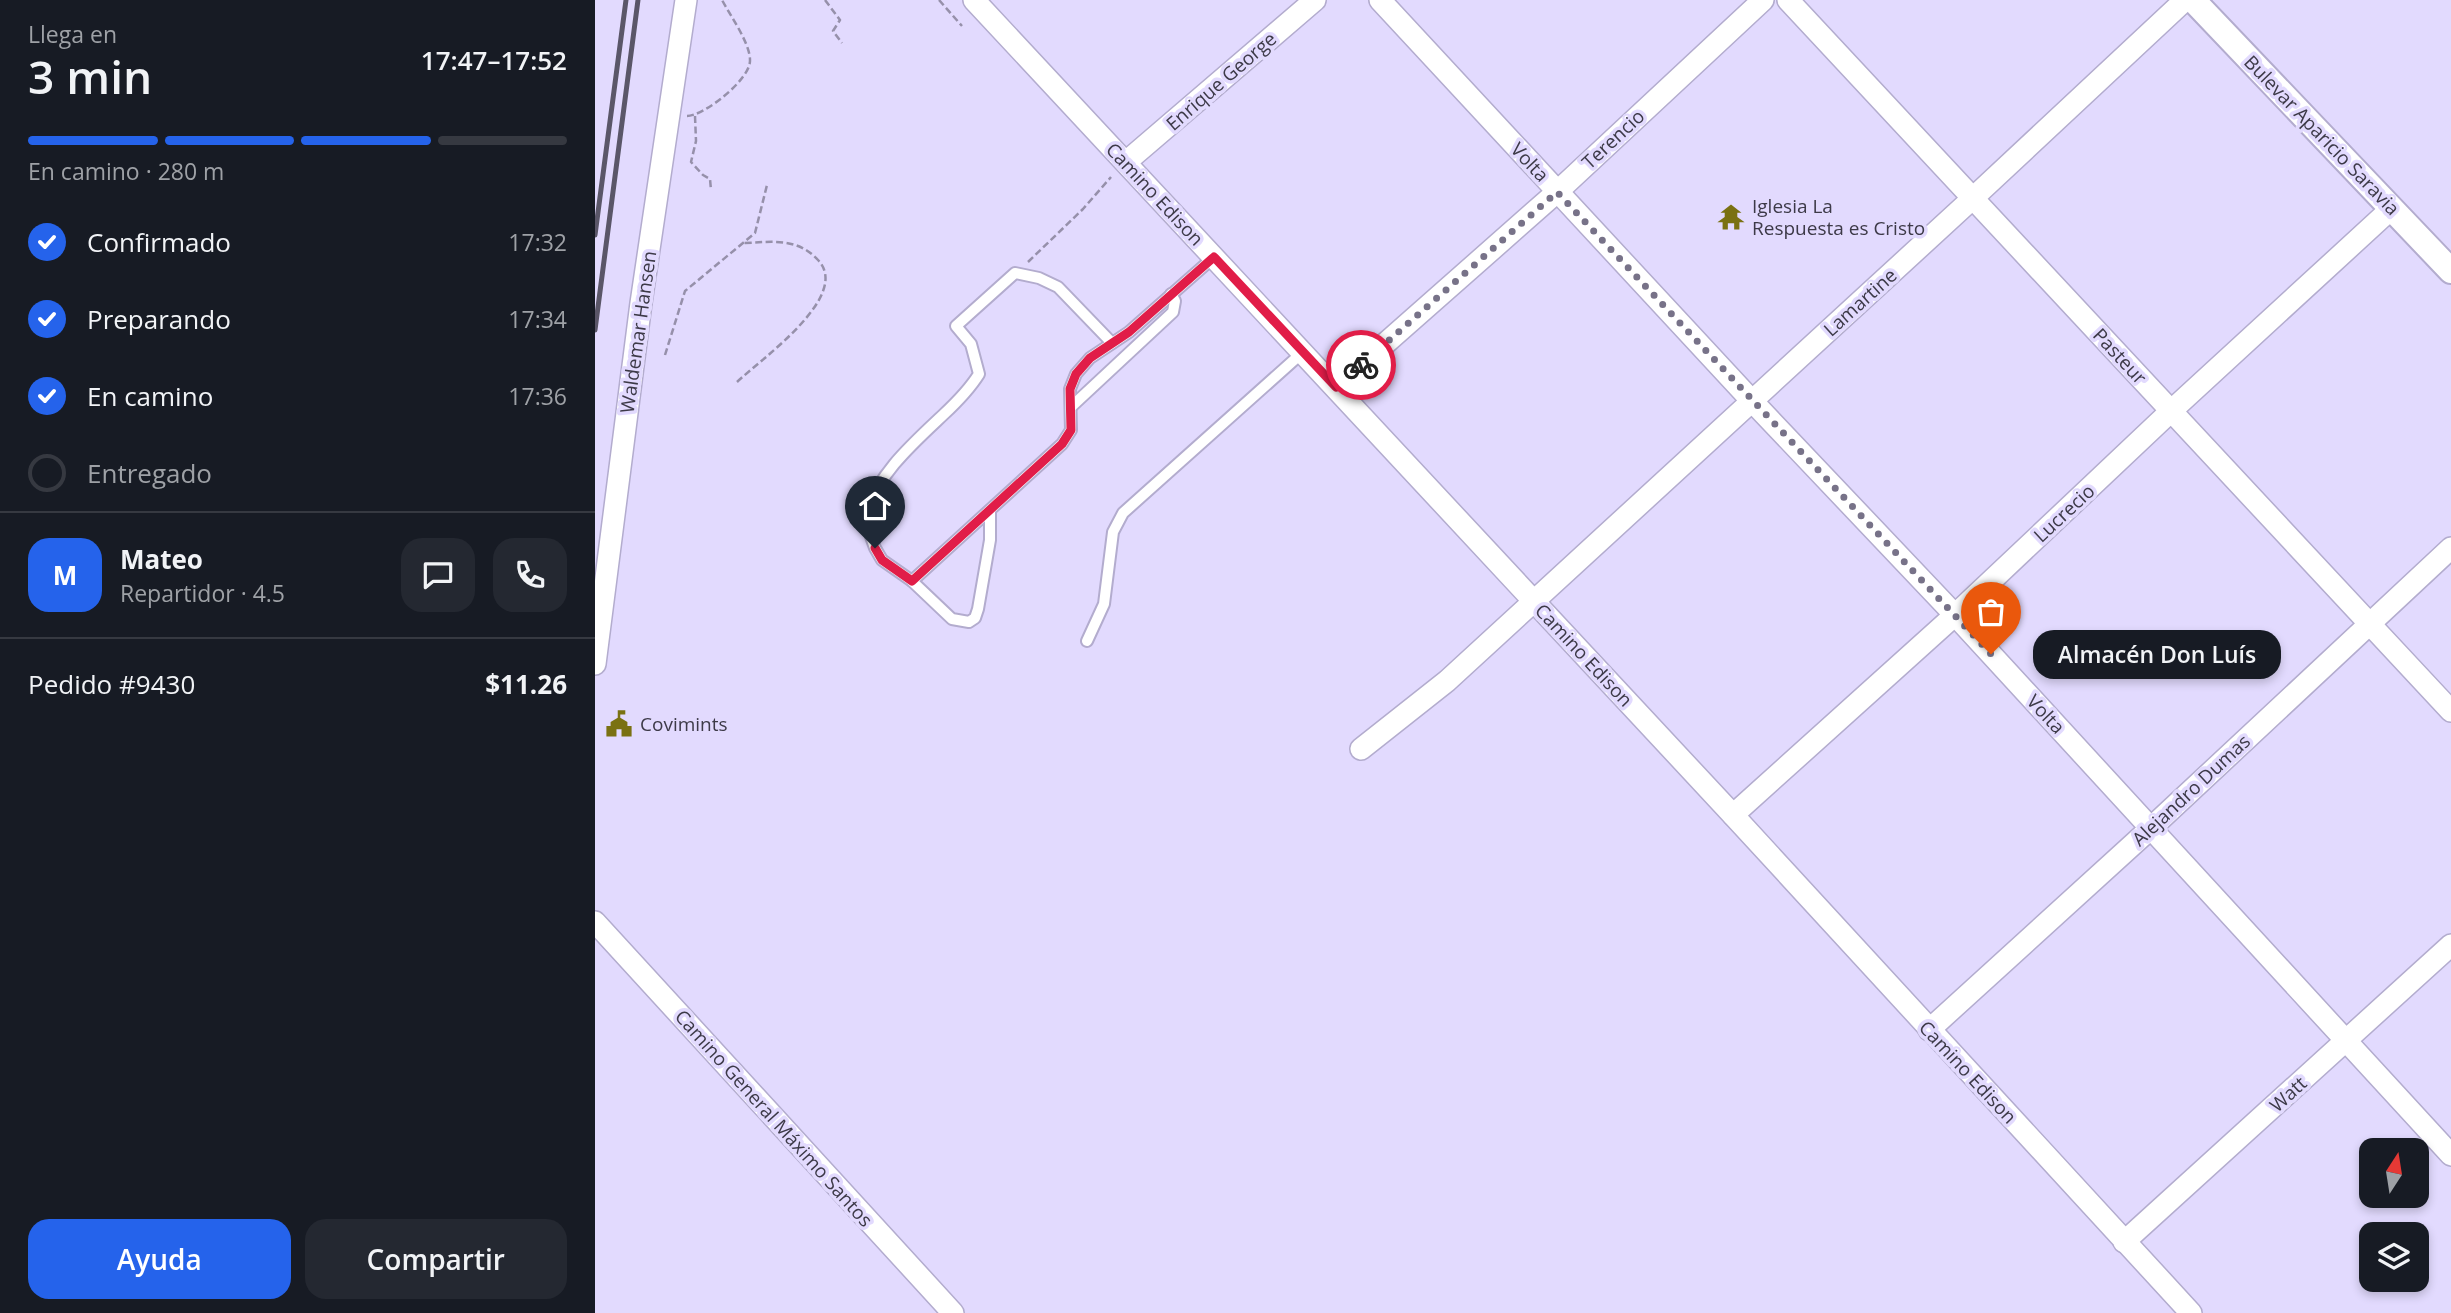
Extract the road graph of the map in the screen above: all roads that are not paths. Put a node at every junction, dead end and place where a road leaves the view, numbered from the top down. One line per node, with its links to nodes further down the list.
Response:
1 (686, 0): 29 (street, Waldemar Hansen)
2 (974, 0): 9 (street, Camino Edison)
3 (1315, 0): 9 (street, Enrique George)
4 (1380, 0): 10 (street, Volta)
5 (1763, 0): 10 (street, Terencio)
6 (1789, 0): 11 (street, Pasteur)
7 (2185, 0): 11 (street, Lamartine)
8 (2193, 0): 12 (street, Bulevar Aparicio Saravia)
9 (1126, 162): 13 (street, Camino Edison)
10 (1557, 192): 18 (street, Terencio); 19 (street, Volta)
11 (1973, 198): 19 (street, Lamartine); 21 (street, Pasteur)
12 (2392, 208): 14 (street, Bulevar Aparicio Saravia); 21 (street, Lucrecio)
13 (1214, 257): 15 (lane); 17 (street, Camino Edison)
14 (2451, 271)
15 (1171, 294): 16 (lane); 20 (lane)
16 (1112, 343): 20 (lane); 24 (lane)
17 (1303, 352): 18 (street, Camino Edison); 28 (lane)
18 (1336, 387): 25 (street, Camino Edison)
19 (1752, 401): 25 (street, Lamartine); 26 (street, Volta)
20 (1071, 407): 22 (lane)
21 (2171, 411): 26 (street, Lucrecio); 27 (street, Pasteur)
22 (990, 510): 24 (lane); 24 (lane)
23 (2451, 548): 27 (street, Alejandro Dumas)
24 (912, 581)
25 (1534, 602): 31 (street, Lamartine); 32 (street, Camino Edison)
26 (1955, 615): 32 (street, Lucrecio); 33 (street, Volta)
27 (2370, 624): 30 (street, Pasteur); 33 (street, Alejandro Dumas)
28 (1087, 641)
29 (595, 664)
30 (2451, 711)
31 (1361, 750)
32 (1733, 816): 36 (street, Camino Edison)
33 (2151, 828): 36 (street, Alejandro Dumas); 37 (street, Volta)
34 (595, 922): 40 (street, Camino General Máximo Santos)
35 (2451, 945): 37 (street, Watt)
36 (1929, 1030): 39 (street, Camino Edison)
37 (2346, 1041): 38 (street, Volta); 39 (street, Watt)
38 (2451, 1155)
39 (2124, 1242): 41 (street, Camino Edison)
40 (953, 1313)
41 (2191, 1313)

